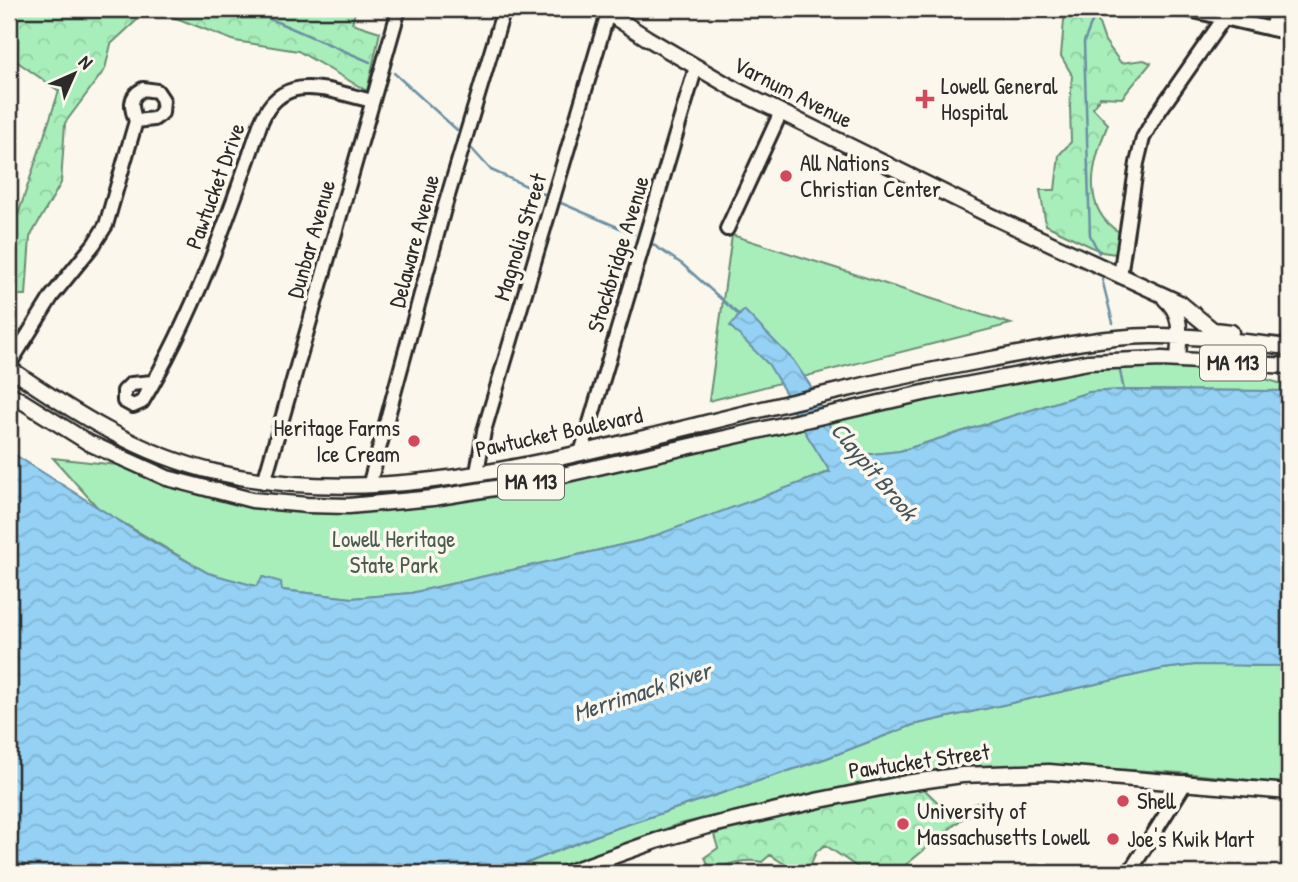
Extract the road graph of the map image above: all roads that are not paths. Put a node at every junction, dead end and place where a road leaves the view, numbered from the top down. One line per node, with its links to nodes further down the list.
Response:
1 (399, 9): 10 (street, Dunbar Avenue)
2 (504, 9): 27 (street, Delaware Avenue)
3 (1185, 9): 6 (street)
4 (1276, 9): 7 (street)
5 (605, 11): 9 (main road, Varnum Avenue); 25 (street, Magnolia Street)
6 (1224, 18): 7 (street); 14 (street)
7 (1271, 29): 8 (street)
8 (1289, 33)
9 (696, 67): 11 (main road, Varnum Avenue); 24 (street, Stockbridge Avenue)
10 (372, 101): 22 (street, Pawtucket Drive); 26 (street, Dunbar Avenue)
11 (781, 112): 13 (street); 14 (main road, Varnum Avenue)
12 (136, 121): 20 (street)
13 (727, 229)
14 (1120, 276): 15 (main road, Varnum Avenue)
15 (1159, 294): 16 (main road, Varnum Avenue); 17 (main road, Varnum Avenue)
16 (1193, 314): 17 (main road); 18 (main road, Varnum Avenue)
17 (1179, 337): 18 (main road, Varnum Avenue / MA 113); 19 (main road, Varnum Avenue); 24 (main road, Pawtucket Boulevard / MA 113)
18 (1289, 347)
19 (1178, 360): 21 (main road, MA 113); 23 (main road, Pawtucket Boulevard / MA 113)
20 (9, 366): 26 (main road, Pawtucket Boulevard / MA 113)
21 (1289, 366)
22 (153, 382)
23 (9, 393)
24 (581, 453): 25 (main road, Pawtucket Boulevard / MA 113)
25 (477, 473): 27 (main road, Pawtucket Boulevard / MA 113)
26 (264, 482): 27 (main road, Pawtucket Boulevard / MA 113)
27 (369, 486)
28 (1186, 782): 29 (main road, Pawtucket Street); 30 (main road, Pawtucket Street); 31 (street)
29 (1289, 792)
30 (566, 873)
31 (1129, 873)

